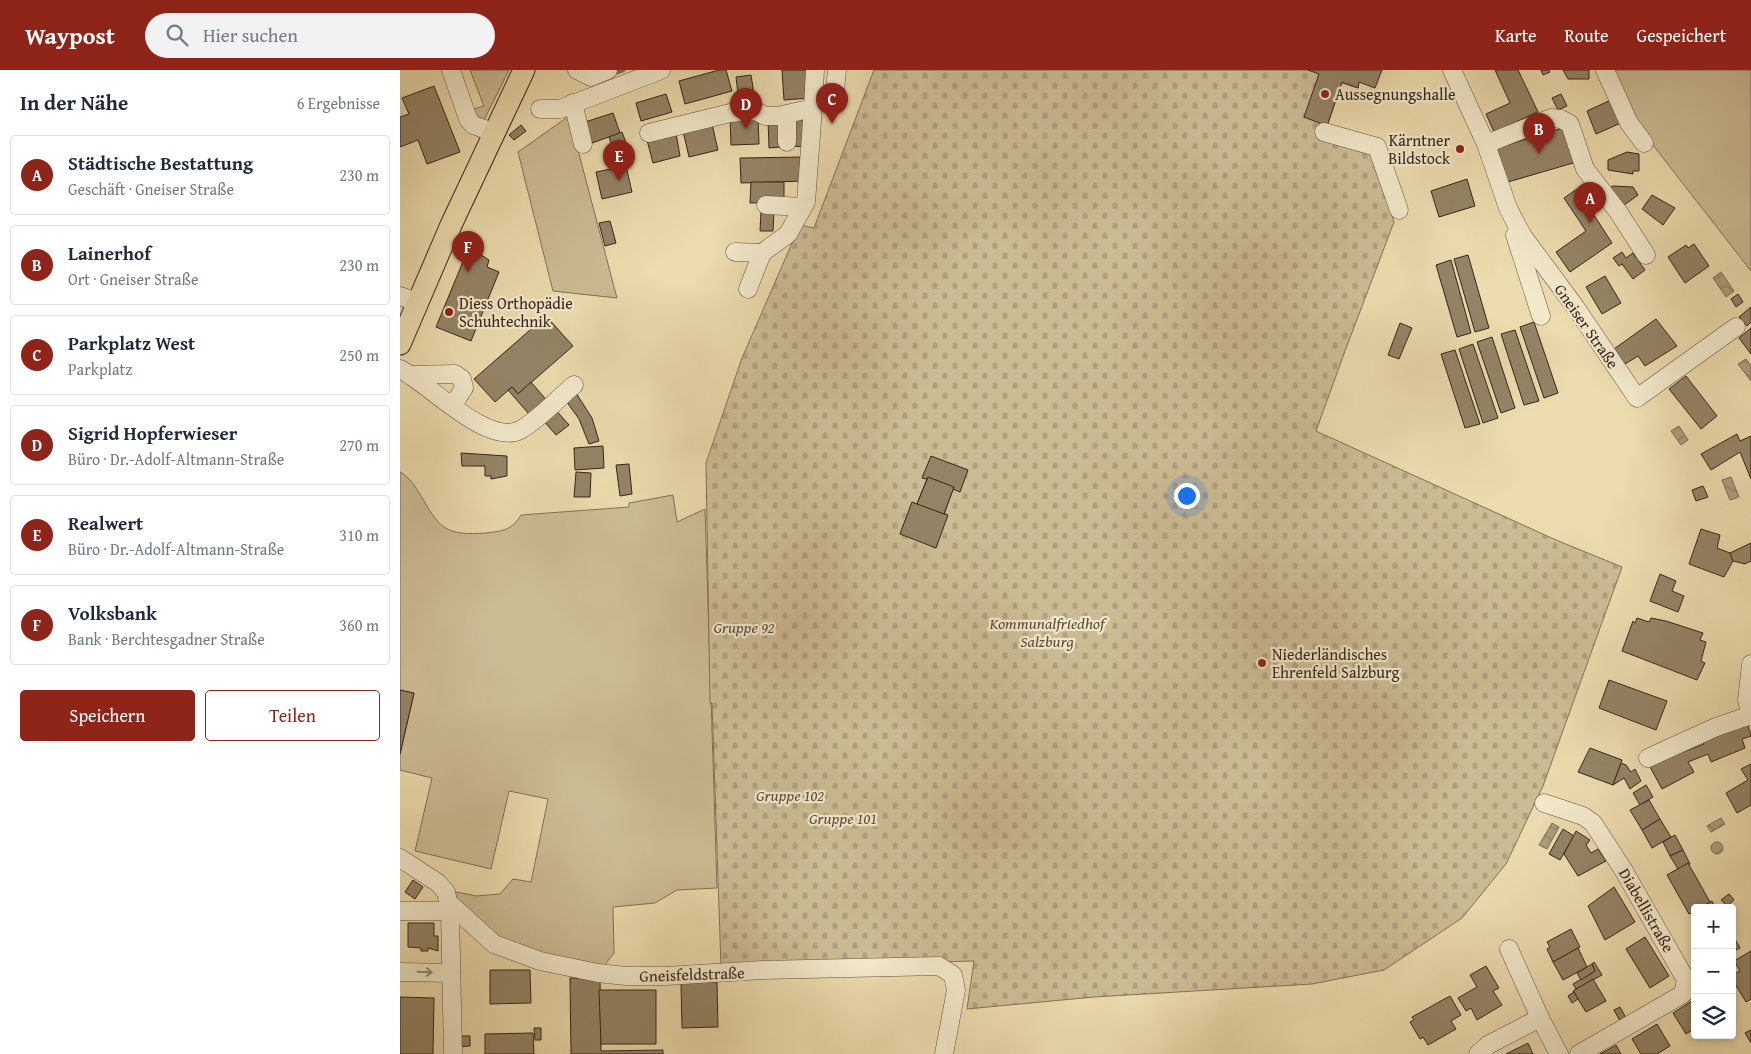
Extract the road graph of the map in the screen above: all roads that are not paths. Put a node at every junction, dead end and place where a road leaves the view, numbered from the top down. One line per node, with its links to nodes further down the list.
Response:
1 (451, 70): 15 (street)
2 (524, 70): 15 (main road)
3 (608, 70): 9 (street)
4 (661, 70): 9 (street)
5 (815, 70): 12 (street)
6 (837, 70): 10 (street)
7 (1452, 70): 21 (street, Gneiser Straße)
8 (1605, 70): 19 (street)
9 (589, 79): 11 (street)
10 (834, 100)
11 (573, 103): 13 (street); 20 (street)
12 (813, 108): 14 (street); 24 (street)
13 (540, 109)
14 (787, 114): 17 (street); 18 (street)
15 (493, 132): 30 (main road)
16 (1324, 132): 25 (street)
17 (649, 133)
18 (787, 142)
19 (1644, 143)
20 (583, 144)
21 (1486, 144): 22 (street, Gneiser Straße); 28 (street)
22 (1498, 182): 31 (street); 32 (street, Gneiser Straße)
23 (766, 206): 24 (street)
24 (803, 207): 27 (street)
25 (1399, 210)
26 (735, 252): 27 (street)
27 (762, 253): 29 (street)
28 (1646, 255)
29 (748, 289)
30 (409, 299): 33 (main road)
31 (1541, 316)
32 (1736, 327)
33 (400, 344)
34 (405, 372): 36 (street); 36 (street)
35 (574, 385): 36 (street)
36 (449, 404)
37 (1751, 664): 38 (street)
38 (1751, 715): 39 (street)
39 (1648, 758)
40 (1544, 803): 52 (street, Diabellistraße)
41 (400, 858): 42 (street, Gneisfeldstraße)
42 (450, 907): 43 (street); 46 (street, Gneisfeldstraße); 49 (street, Gneisfeldstraße)
43 (400, 911)
44 (1509, 949): 47 (street)
45 (400, 972): 46 (street, one-way to 46)
46 (451, 973): 48 (street, Gneisfeldstraße)
47 (1540, 1018): 50 (street); 51 (street)
48 (453, 1054)
49 (944, 1054)
50 (1478, 1054)
51 (1559, 1054)
52 (1579, 1054)

